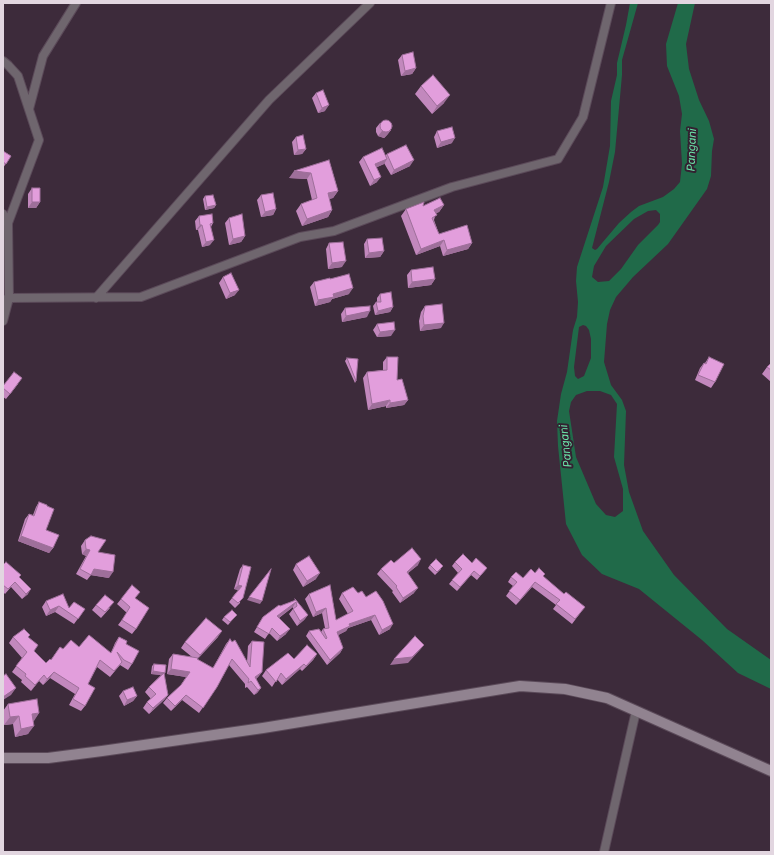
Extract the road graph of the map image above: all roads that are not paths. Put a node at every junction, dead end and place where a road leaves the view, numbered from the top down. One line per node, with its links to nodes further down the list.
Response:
1 (76, 3): 5 (street)
2 (370, 3): 8 (street)
3 (611, 3): 8 (street)
4 (3, 61): 5 (street)
5 (29, 110): 7 (street)
6 (3, 214): 7 (street)
7 (8, 223): 9 (street)
8 (96, 298): 9 (street)
9 (6, 299): 10 (street)
10 (3, 321)
11 (636, 711): 12 (main road); 13 (main road); 14 (street)
12 (3, 758)
13 (771, 771)
14 (604, 852)

